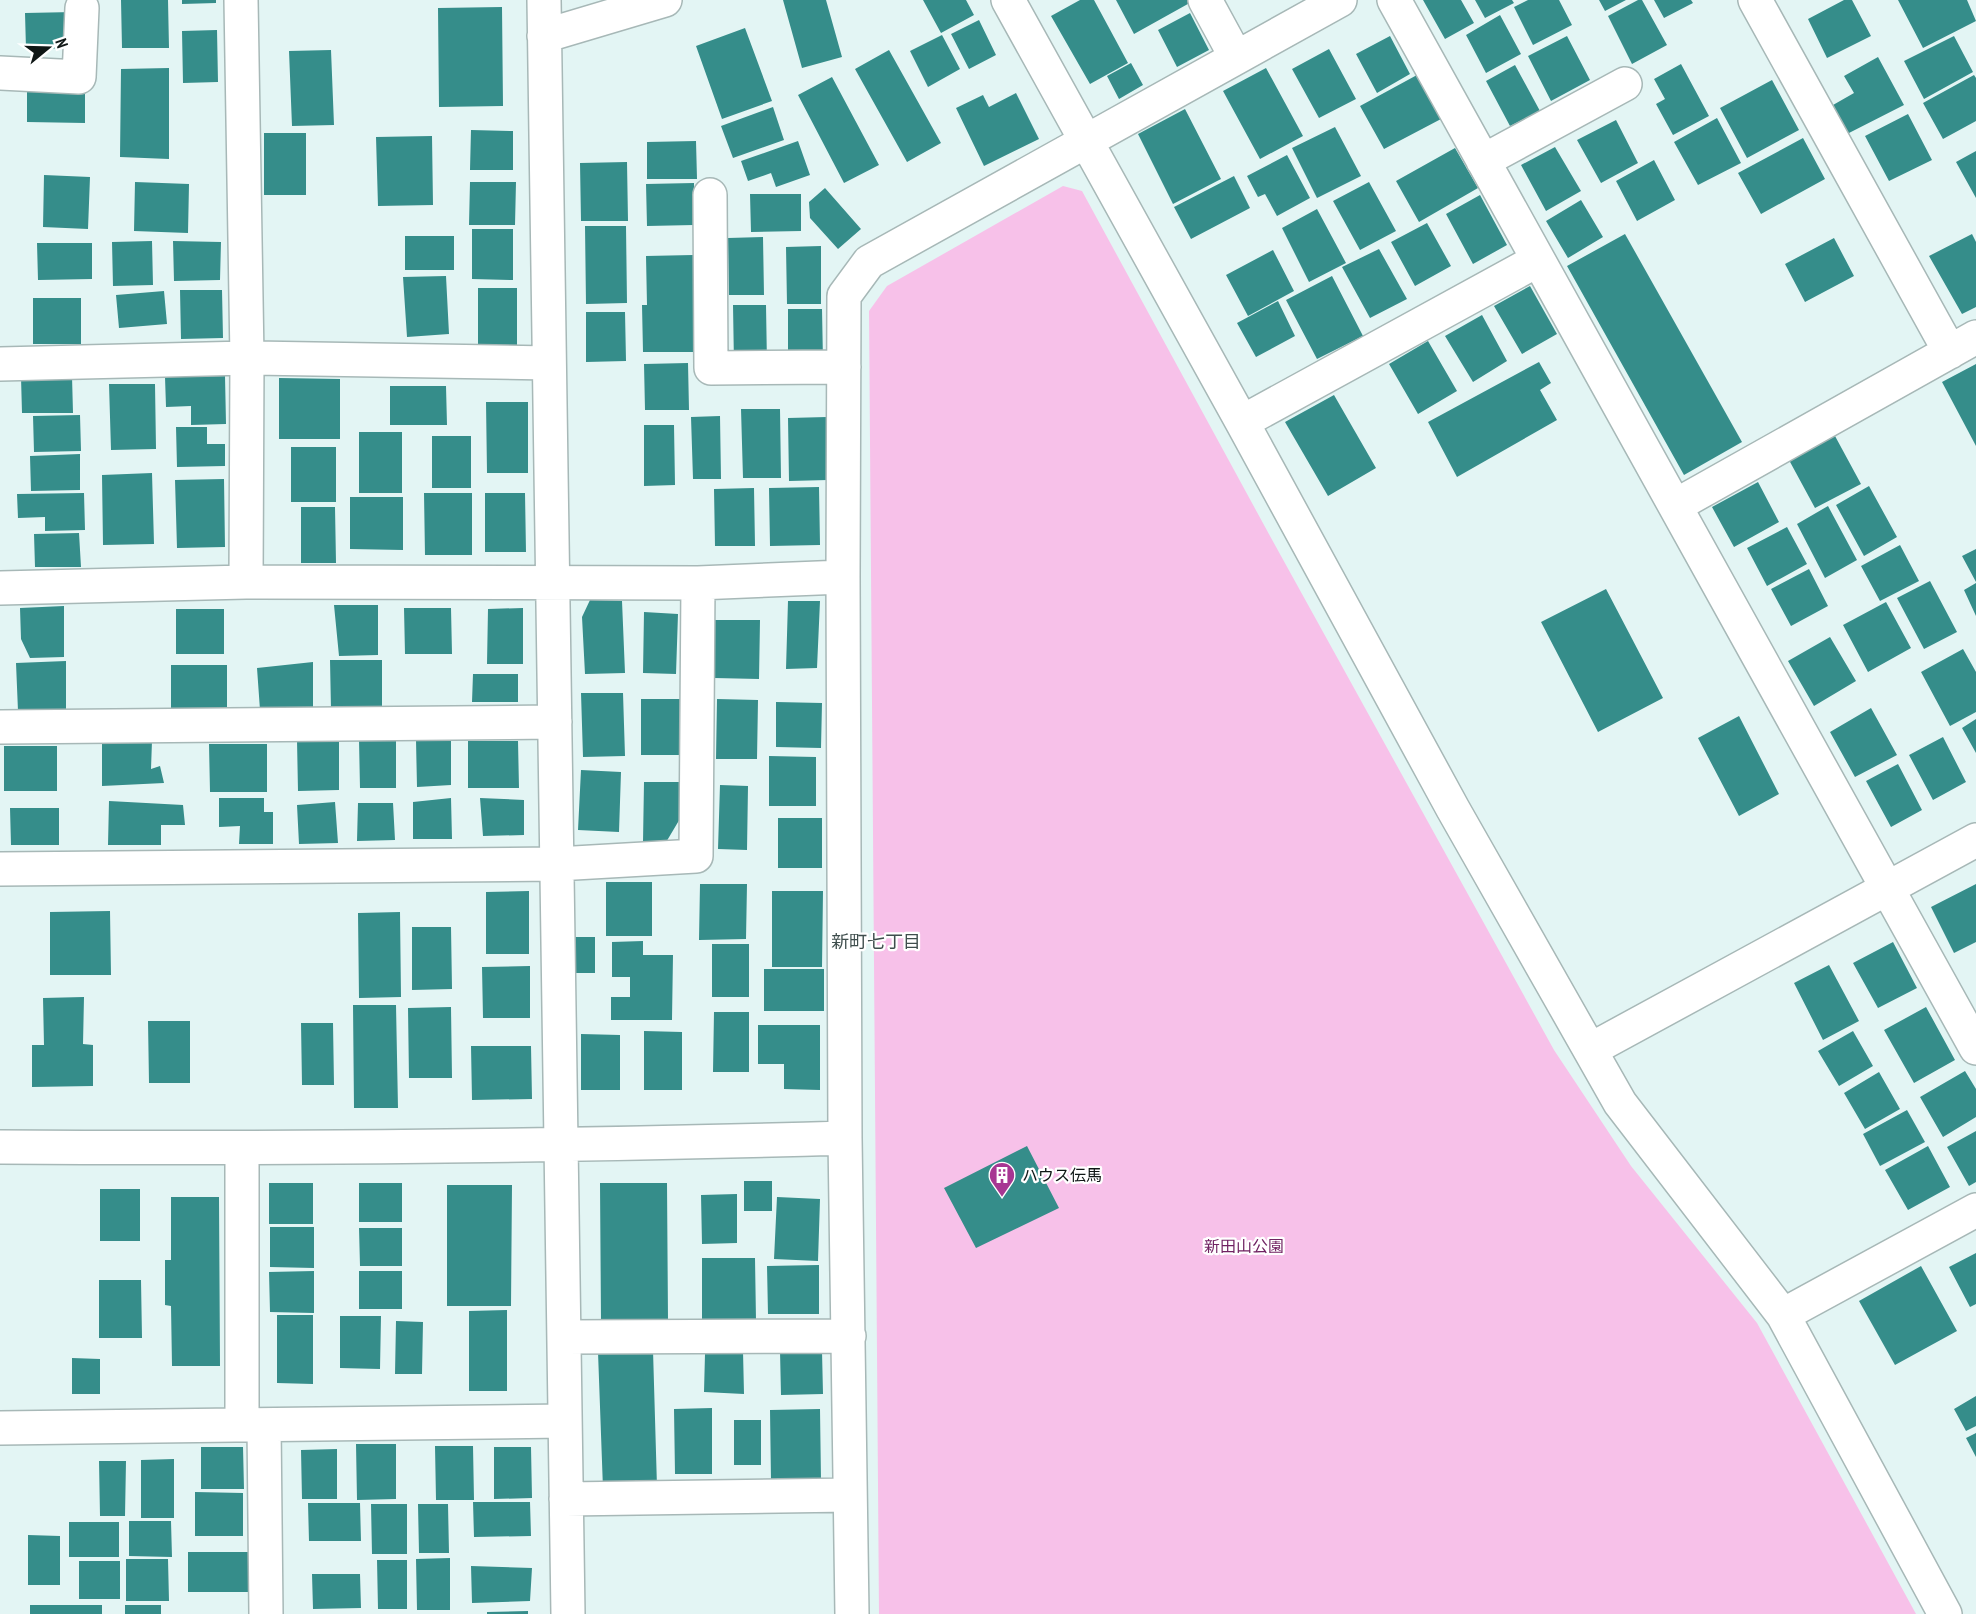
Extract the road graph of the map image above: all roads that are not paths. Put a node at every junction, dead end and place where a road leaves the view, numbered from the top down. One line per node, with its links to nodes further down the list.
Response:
1 (241, 0): 19 (street)
2 (544, 0): 10 (street)
3 (665, 0): 10 (street)
4 (1008, 0): 14 (street)
5 (1205, 0): 11 (street)
6 (1340, 0): 11 (street)
7 (1394, 0): 15 (street)
8 (1755, 0): 18 (street)
9 (82, 8): 12 (street)
10 (544, 36): 20 (street)
11 (1236, 57): 14 (street)
12 (0, 73)
13 (1625, 84): 15 (street)
14 (1086, 140): 22 (street); 23 (street)
15 (1483, 161): 17 (street)
16 (710, 195): 22 (street)
17 (1538, 260): 23 (street); 24 (street)
18 (1963, 345): 24 (street)
19 (247, 358): 20 (street); 21 (street); 26 (street)
20 (549, 363): 27 (street)
21 (0, 364)
22 (844, 367): 25 (street)
23 (1242, 422): 37 (street)
24 (1675, 506): 35 (street)
25 (843, 577): 28 (street); 38 (street)
26 (246, 582): 27 (street); 29 (street)
27 (552, 582): 28 (street); 30 (street)
28 (698, 583): 33 (street)
29 (0, 588)
30 (555, 722): 31 (street); 33 (street)
31 (0, 728)
32 (1976, 840): 35 (street)
33 (557, 864): 34 (street); 39 (street)
34 (0, 868)
35 (1887, 887): 36 (street); 37 (street)
36 (1976, 1047)
37 (1590, 1050): 43 (street)
38 (845, 1138): 39 (street); 44 (street)
39 (561, 1146): 41 (street); 45 (street)
40 (0, 1148): 41 (street)
41 (242, 1149): 47 (street)
42 (1976, 1210): 43 (street)
43 (1783, 1315): 54 (street)
44 (849, 1336): 45 (street); 49 (street)
45 (564, 1337): 46 (street)
46 (566, 1422): 47 (street); 50 (street)
47 (253, 1425): 48 (street); 51 (street)
48 (0, 1428)
49 (850, 1496): 50 (street); 53 (street)
50 (566, 1499): 52 (street)
51 (266, 1614)
52 (568, 1614)
53 (852, 1614)
54 (1945, 1614)

